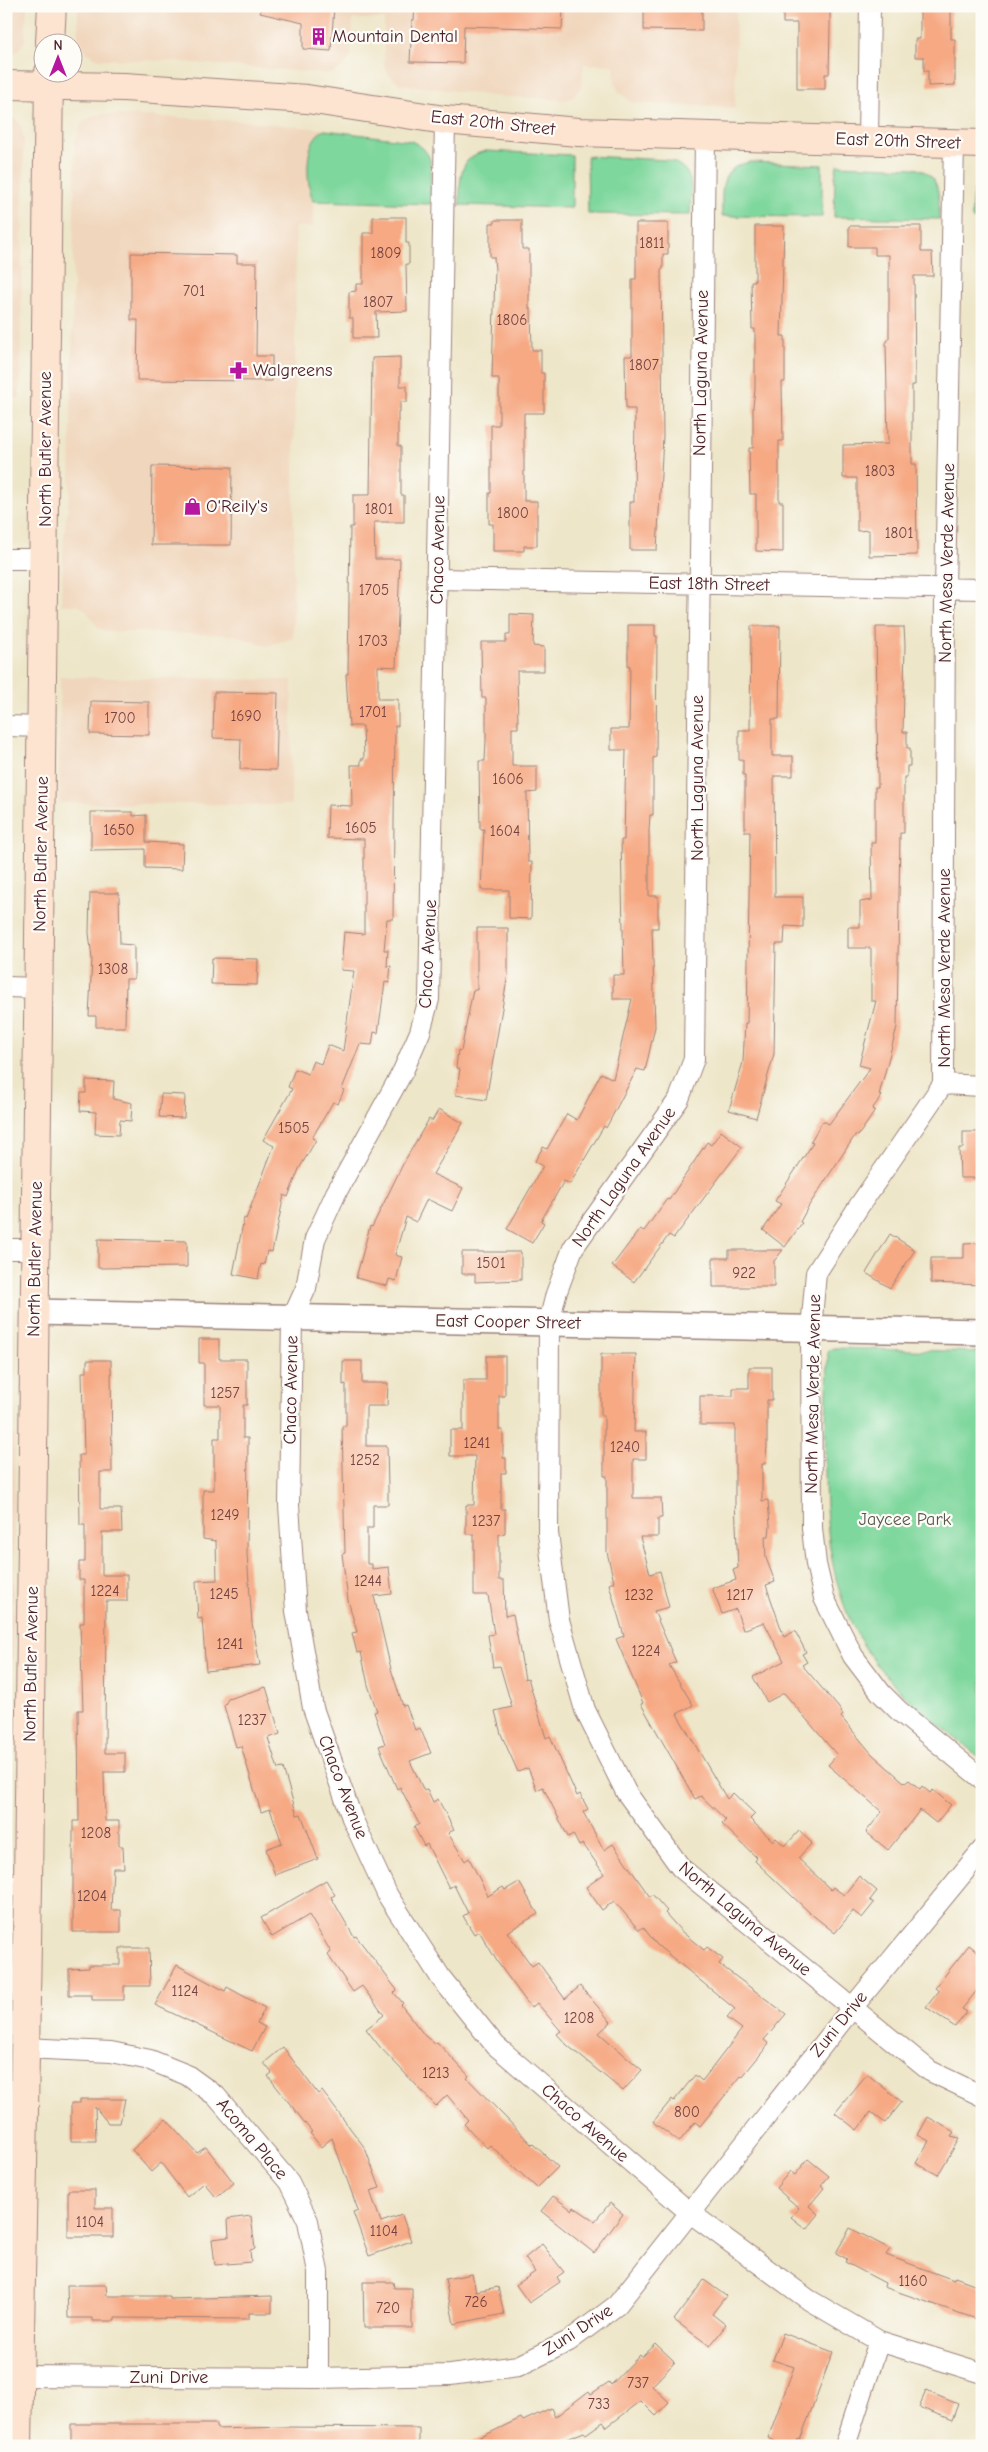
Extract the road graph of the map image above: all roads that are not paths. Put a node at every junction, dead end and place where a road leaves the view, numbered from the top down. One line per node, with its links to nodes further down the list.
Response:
1 (52, 6): 3 (main road)
2 (870, 6): 10 (street)
3 (51, 32)
4 (32, 81): 7 (main road, East 20th Street)
5 (49, 82): 14 (main road, North Butler Avenue)
6 (77, 82): 8 (main road, East 20th Street)
7 (6, 85)
8 (445, 120): 9 (main road, East 20th Street); 15 (street, Chaco Avenue)
9 (705, 136): 10 (main road, East 20th Street); 16 (street, North Laguna Avenue)
10 (868, 140): 11 (main road, East 20th Street)
11 (954, 143): 12 (main road, East 20th Street); 17 (street, North Mesa Verde Avenue)
12 (982, 144)
13 (6, 559): 14 (street)
14 (45, 559): 20 (main road, North Butler Avenue)
15 (437, 579): 16 (street, East 18th Street); 28 (street, Chaco Avenue)
16 (698, 584): 17 (street, East 18th Street); 29 (street, North Laguna Avenue)
17 (945, 589): 18 (street, East 18th Street); 23 (street, North Mesa Verde Avenue)
18 (982, 589)
19 (6, 726): 20 (street)
20 (43, 727): 22 (main road, North Butler Avenue)
21 (6, 987): 22 (street)
22 (39, 988): 26 (main road, North Butler Avenue)
23 (943, 1084): 24 (street); 30 (street, North Mesa Verde Avenue)
24 (982, 1086)
25 (6, 1249): 26 (street)
26 (36, 1249): 27 (main road, North Butler Avenue)
27 (34, 1312): 28 (street, East Cooper Street); 34 (main road, North Butler Avenue)
28 (292, 1319): 29 (street, East Cooper Street); 38 (street, Chaco Avenue)
29 (549, 1322): 30 (street, East Cooper Street); 35 (street, North Laguna Avenue)
30 (811, 1329): 31 (street, East Cooper Street); 32 (street, North Mesa Verde Avenue)
31 (982, 1332)
32 (982, 1779)
33 (982, 1850): 35 (street, Zuni Drive)
34 (17, 1886): 36 (main road, North Butler Avenue)
35 (852, 2008): 37 (street, North Laguna Avenue); 38 (street, Zuni Drive)
36 (24, 2048): 41 (main road, North Butler Avenue); 42 (street, Acoma Place)
37 (982, 2096)
38 (689, 2212): 39 (street, Chaco Avenue); 42 (street, Zuni Drive)
39 (879, 2341): 40 (street, Chaco Avenue); 44 (street)
40 (982, 2373)
41 (19, 2376): 42 (street, Zuni Drive); 43 (main road, North Butler Avenue)
42 (318, 2378)
43 (18, 2446)
44 (845, 2446)

